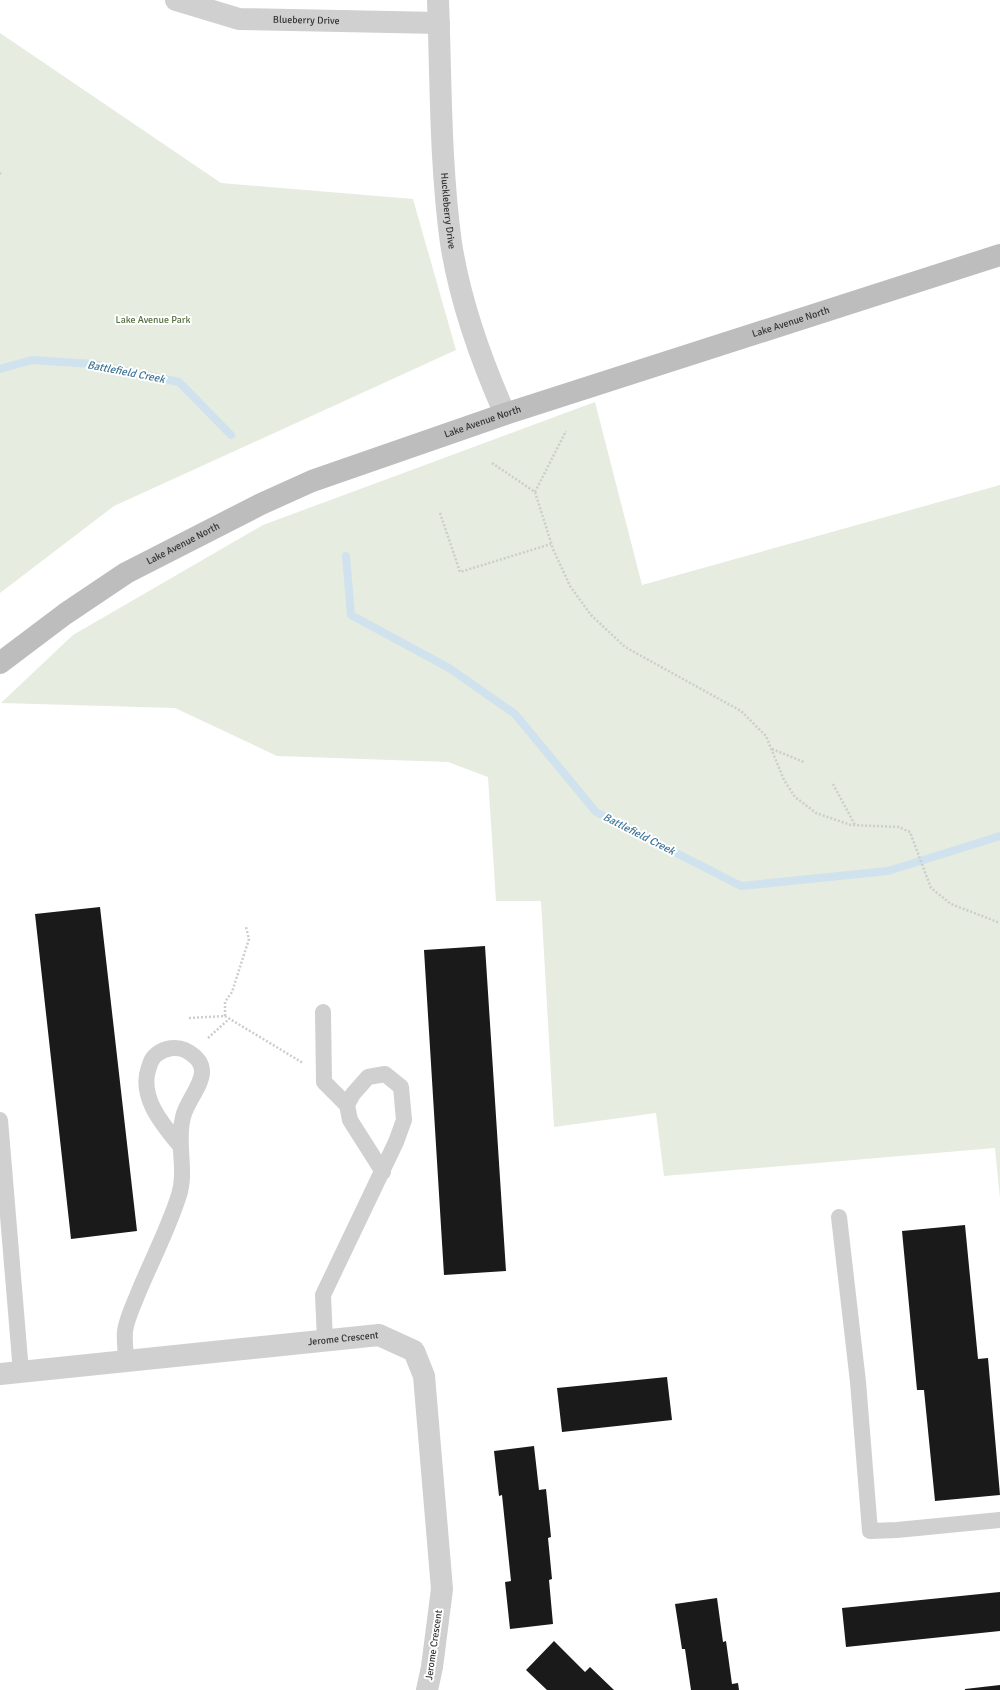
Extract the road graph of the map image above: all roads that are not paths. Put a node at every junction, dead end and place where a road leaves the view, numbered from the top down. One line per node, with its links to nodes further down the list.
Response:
1 (176, 0): 3 (street, Blueberry Drive)
2 (438, 0): 3 (street, Huckleberry Drive)
3 (439, 23): 5 (street, Huckleberry Drive)
4 (1000, 256): 5 (street, Lake Avenue North)
5 (505, 414): 6 (street, Lake Avenue North)
6 (0, 663)
7 (322, 1012): 8 (lane)
8 (347, 1105): 12 (lane); 12 (lane)
9 (0, 1120): 11 (lane)
10 (181, 1147): 10 (lane); 15 (lane)
11 (2, 1160): 16 (lane)
12 (383, 1172): 14 (lane)
13 (839, 1217): 17 (lane)
14 (325, 1340): 15 (street, Jerome Crescent); 18 (street, Jerome Crescent)
15 (126, 1361): 16 (street, Jerome Crescent)
16 (10, 1373)
17 (1000, 1520)
18 (427, 1690)

